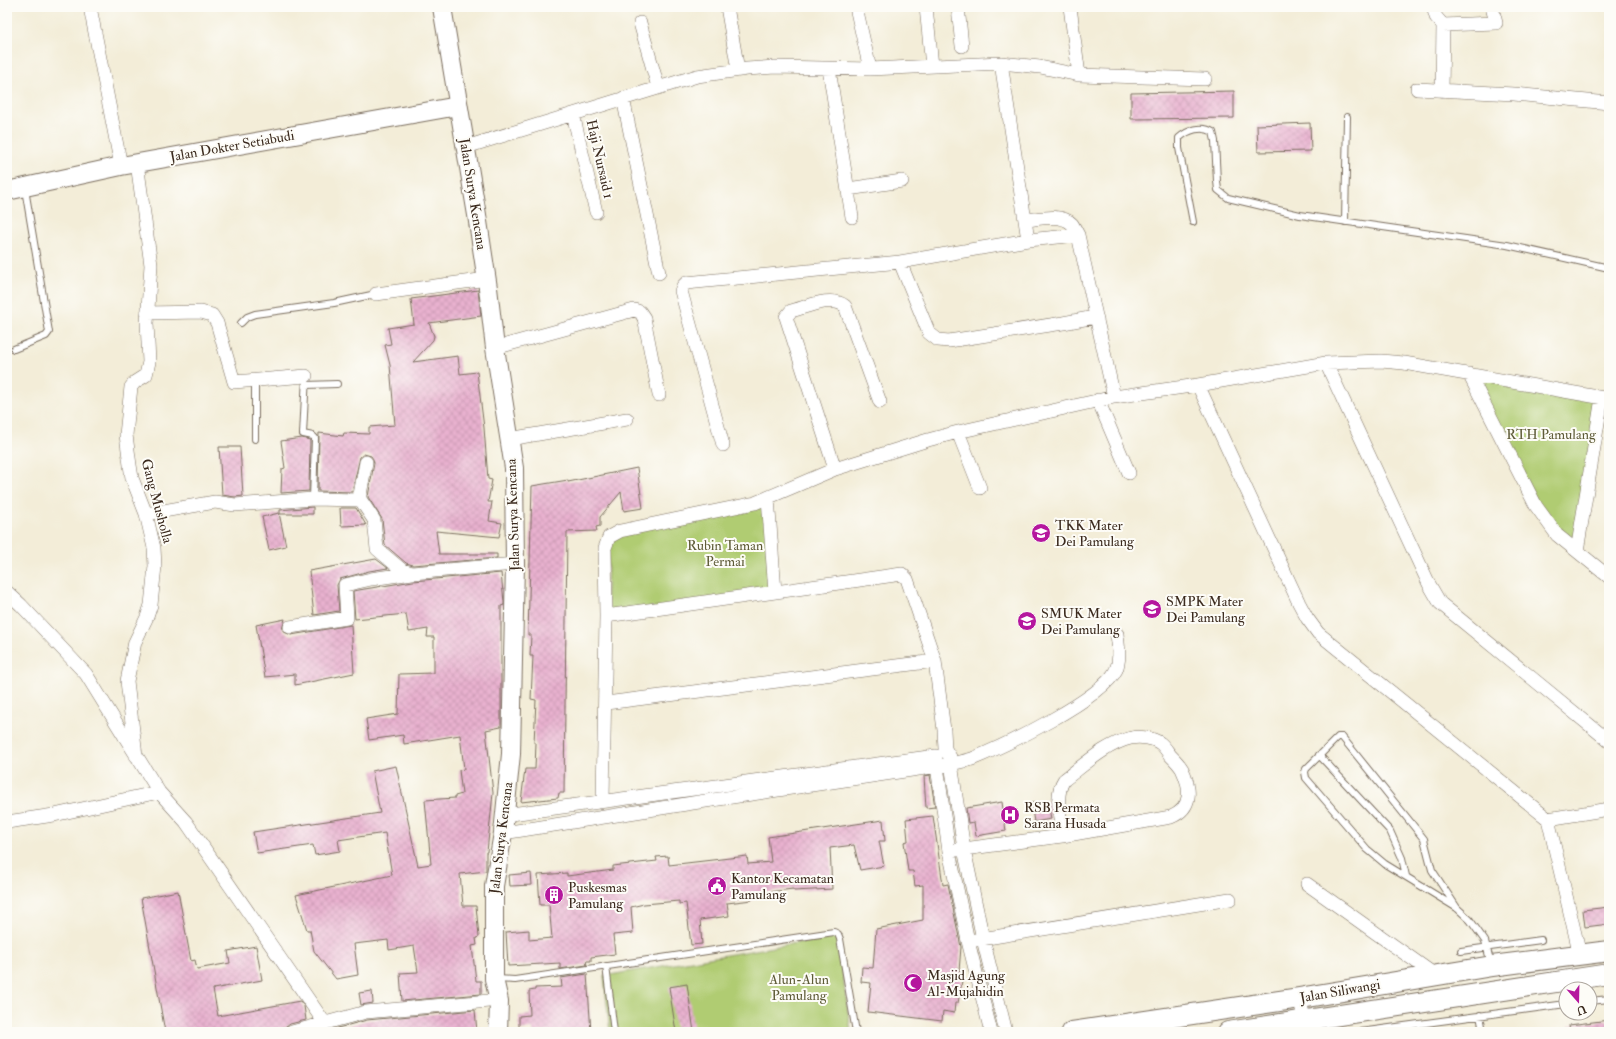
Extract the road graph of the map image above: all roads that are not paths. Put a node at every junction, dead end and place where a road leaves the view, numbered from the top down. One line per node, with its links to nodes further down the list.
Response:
1 (90, 7): 29 (street, Gang Musholla)
2 (442, 7): 25 (main road, Jalan Surya Kencana)
3 (728, 7): 17 (street)
4 (856, 7): 16 (street)
5 (926, 7): 14 (street)
6 (958, 7): 12 (street)
7 (1070, 7): 18 (street)
8 (1433, 7): 11 (street)
9 (1492, 7): 11 (street)
10 (640, 23): 20 (street)
11 (1442, 25): 22 (street)
12 (962, 46)
13 (1001, 63): 14 (street); 18 (street); 36 (street)
14 (932, 66): 16 (street)
15 (829, 69): 16 (street); 17 (street); 32 (street)
16 (870, 69)
17 (738, 70): 20 (street)
18 (1079, 75): 19 (street)
19 (1205, 79)
20 (658, 87): 23 (street)
21 (1417, 90): 22 (street)
22 (1442, 91): 24 (street)
23 (624, 98): 26 (street); 43 (street)
24 (1609, 103)
25 (458, 106): 28 (main road, Jalan Surya Kencana); 29 (main road, Jalan Dokter Setiabudi)
26 (573, 114): 28 (street); 34 (street, Haji Nursaid 1)
27 (1347, 117): 38 (lane)
28 (466, 147): 44 (main road, Jalan Surya Kencana)
29 (129, 164): 31 (main road, Jalan Dokter Setiabudi); 46 (street, Gang Musholla)
30 (902, 181): 32 (street)
31 (25, 188): 33 (main road, Jalan Dokter Setiabudi); 49 (lane)
32 (848, 189): 35 (street)
33 (7, 191)
34 (596, 212)
35 (852, 217)
36 (1025, 220): 39 (street); 40 (street)
37 (1193, 222): 38 (lane)
38 (1345, 222): 42 (lane)
39 (1078, 235): 40 (street); 47 (street)
40 (1028, 240): 41 (street)
41 (900, 262): 47 (street); 66 (street)
42 (1609, 268)
43 (659, 273)
44 (487, 279): 45 (street); 50 (main road, Jalan Surya Kencana)
45 (376, 294): 48 (lane)
46 (147, 313): 53 (street); 74 (street, Gang Musholla)
47 (1095, 317): 58 (street)
48 (241, 323)
49 (14, 348)
50 (495, 348): 57 (street); 65 (main road, Jalan Surya Kencana)
51 (1326, 363): 52 (street); 56 (street); 86 (street)
52 (1469, 374): 59 (street); 75 (street)
53 (255, 380): 54 (street); 64 (lane)
54 (306, 381): 55 (lane); 72 (lane)
55 (337, 384)
56 (1198, 385): 58 (street); 96 (street)
57 (659, 394)
58 (1114, 397): 60 (street)
59 (1605, 398): 75 (street)
60 (1098, 400): 63 (street); 69 (street)
61 (880, 402): 68 (street)
62 (627, 419): 65 (street)
63 (958, 432): 68 (street); 70 (street)
64 (255, 439)
65 (509, 439): 76 (main road, Jalan Surya Kencana)
66 (723, 445)
67 (366, 462): 73 (street)
68 (835, 469): 71 (street)
69 (1130, 473)
70 (980, 488)
71 (768, 498): 80 (street); 81 (street)
72 (313, 499): 73 (street); 74 (street)
73 (359, 500): 77 (street)
74 (146, 514): 88 (street, Gang Musholla)
75 (1577, 551): 78 (street)
76 (515, 564): 77 (street); 95 (main road, Jalan Surya Kencana)
77 (412, 573): 82 (street)
78 (1609, 577)
79 (7, 592): 88 (street)
80 (775, 592): 81 (street); 84 (street)
81 (606, 616): 85 (street)
82 (290, 628)
83 (1116, 634): 90 (street)
84 (934, 661): 85 (street); 89 (street)
85 (606, 703): 93 (street)
86 (1609, 741)
87 (1319, 755): 102 (lane); 102 (lane); 105 (lane)
88 (136, 756): 91 (street)
89 (939, 757): 90 (street); 92 (street); 101 (street)
90 (952, 764): 100 (street)
91 (159, 792): 97 (street); 124 (street)
92 (697, 795): 93 (street); 98 (street)
93 (603, 801): 95 (street)
94 (1609, 809): 96 (street)
95 (504, 815): 98 (main road, Jalan Surya Kencana)
96 (1548, 819): 112 (street)
97 (7, 822)
98 (503, 833): 117 (main road, Jalan Surya Kencana)
99 (1062, 836): 99 (street); 100 (street)
100 (964, 849): 101 (street); 106 (street)
101 (949, 851): 108 (street)
102 (1406, 876): 105 (lane)
103 (1307, 884): 116 (street)
104 (1230, 899): 106 (street)
105 (1458, 908): 109 (lane)
106 (983, 939): 108 (street); 132 (street)
107 (1541, 940): 109 (lane)
108 (968, 941): 131 (street)
109 (1487, 947): 110 (lane); 114 (lane)
110 (1461, 951)
111 (1609, 951): 112 (main road, Jalan Siliwangi)
112 (1580, 954): 114 (main road, Jalan Siliwangi)
113 (606, 966): 117 (lane); 129 (lane); 130 (lane)
114 (1492, 966): 116 (main road, Jalan Siliwangi)
115 (1609, 974): 125 (main road, Jalan Siliwangi)
116 (1435, 975): 118 (main road, Jalan Siliwangi)
117 (494, 979): 121 (main road, Jalan Surya Kencana); 128 (main road, Jalan Surya Kencana)
118 (1300, 998): 125 (street); 133 (main road, Jalan Siliwangi)
119 (1609, 998): 120 (lane)
120 (1598, 1000)
121 (489, 1001): 124 (street); 127 (main road, Jalan Surya Kencana)
122 (1558, 1005): 123 (lane)
123 (1480, 1015): 135 (lane); 136 (lane)
124 (324, 1022): 126 (street)
125 (1305, 1026): 134 (main road, Jalan Siliwangi)
126 (292, 1032)
127 (487, 1032)
128 (498, 1032)
129 (614, 1032)
130 (856, 1032)
131 (991, 1032)
132 (1006, 1032)
133 (1072, 1032)
134 (1228, 1032)
135 (1360, 1032)
136 (1483, 1032)

